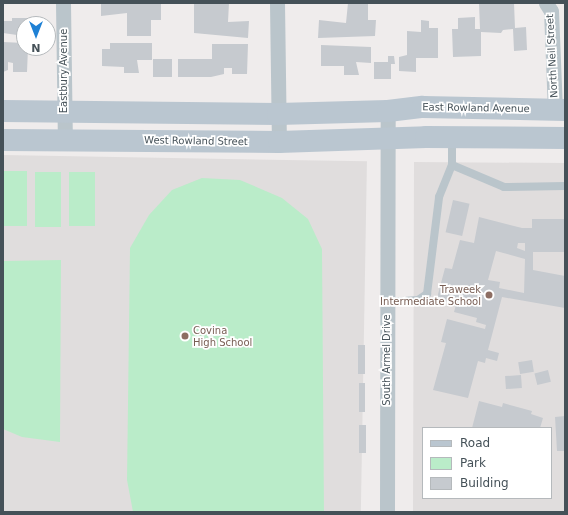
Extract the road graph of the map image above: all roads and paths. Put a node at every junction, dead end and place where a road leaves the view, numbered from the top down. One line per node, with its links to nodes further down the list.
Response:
1 (63, 3): 7 (street, Eastbury Avenue)
2 (277, 3): 8 (street)
3 (546, 3): 4 (street, North Neil Street)
4 (560, 110): 6 (main road, East Rowland Avenue)
5 (3, 111): 7 (main road)
6 (388, 111): 8 (main road); 9 (street, South Armel Drive)
7 (64, 112): 8 (main road); 13 (street, Eastbury Avenue)
8 (278, 114): 14 (street)
9 (388, 138): 10 (main road); 14 (main road, West Rowland Street); 17 (street, South Armel Drive)
10 (452, 138): 11 (main road); 15 (lane)
11 (565, 138)
12 (3, 140): 13 (main road, West Rowland Street)
13 (65, 140): 14 (main road, West Rowland Street)
14 (279, 142)
15 (452, 165): 16 (lane); 17 (lane)
16 (565, 186)
17 (388, 302): 18 (street, South Armel Drive)
18 (387, 512)

